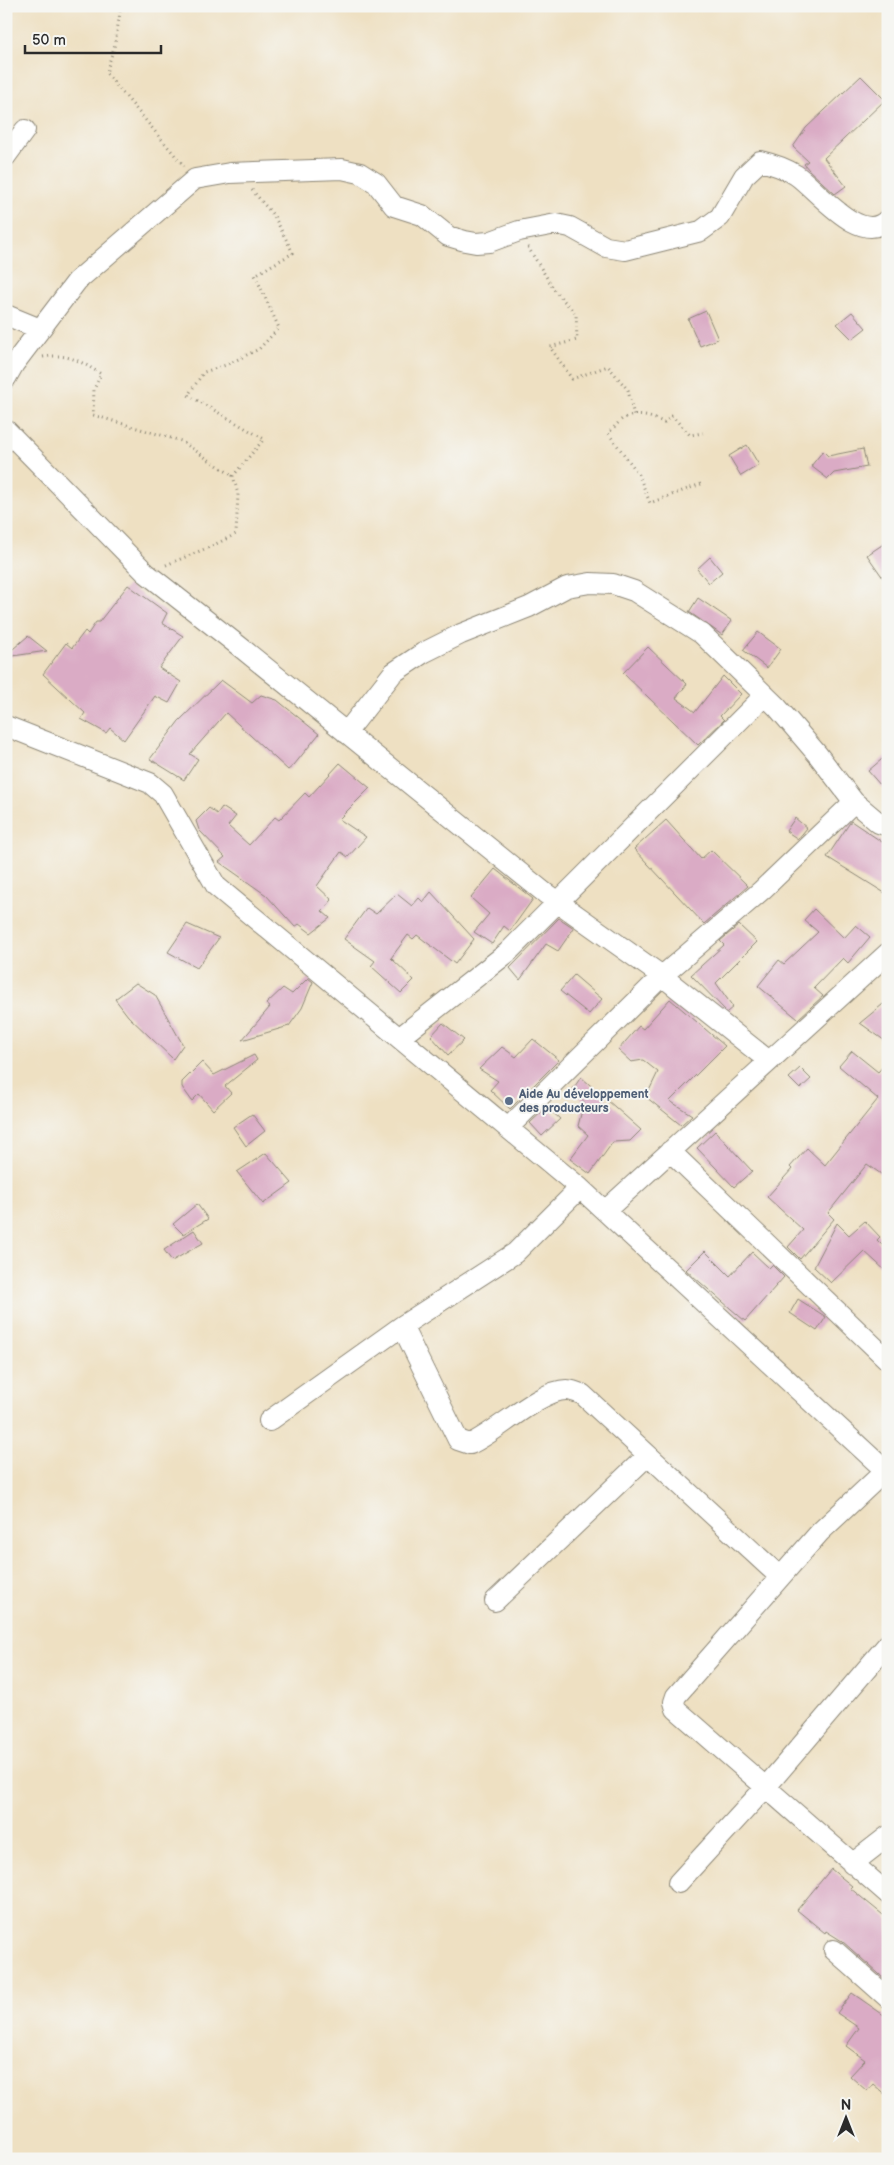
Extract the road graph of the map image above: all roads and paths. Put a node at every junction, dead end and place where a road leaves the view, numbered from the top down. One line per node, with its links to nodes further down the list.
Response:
1 (121, 6): 5 (path)
2 (24, 130): 3 (street)
3 (6, 156)
4 (230, 173): 5 (street); 7 (street); 14 (path)
5 (195, 179): 9 (street)
6 (888, 219): 7 (street)
7 (519, 231): 11 (path)
8 (6, 315): 9 (street)
9 (40, 329): 10 (street)
10 (10, 371): 14 (path)
11 (634, 416): 13 (path); 15 (path)
12 (6, 430): 16 (street)
13 (703, 433)
14 (233, 476): 16 (path)
15 (701, 484)
16 (146, 573): 19 (street)
17 (765, 694): 19 (street); 20 (street); 22 (street)
18 (6, 726): 25 (street)
19 (346, 733): 22 (street)
20 (854, 802): 21 (street); 24 (street)
21 (888, 826)
22 (559, 902): 24 (street); 25 (street)
23 (888, 953): 26 (street)
24 (662, 976): 26 (street); 27 (street)
25 (399, 1038): 27 (street)
26 (769, 1061): 28 (street)
27 (509, 1127): 29 (street)
28 (670, 1151): 30 (street); 32 (street)
29 (580, 1188): 30 (street); 31 (street)
30 (605, 1211): 35 (street)
31 (402, 1326): 33 (street); 34 (street)
32 (888, 1360)
33 (269, 1421)
34 (647, 1456): 36 (street); 37 (street)
35 (886, 1472): 36 (street)
36 (779, 1576): 39 (street)
37 (494, 1601)
38 (888, 1644): 39 (street)
39 (766, 1788): 41 (street); 42 (street)
40 (888, 1836): 41 (street)
41 (852, 1864): 43 (street)
42 (678, 1883)
43 (888, 1894)
44 (834, 1950): 45 (street)
45 (888, 1998)

